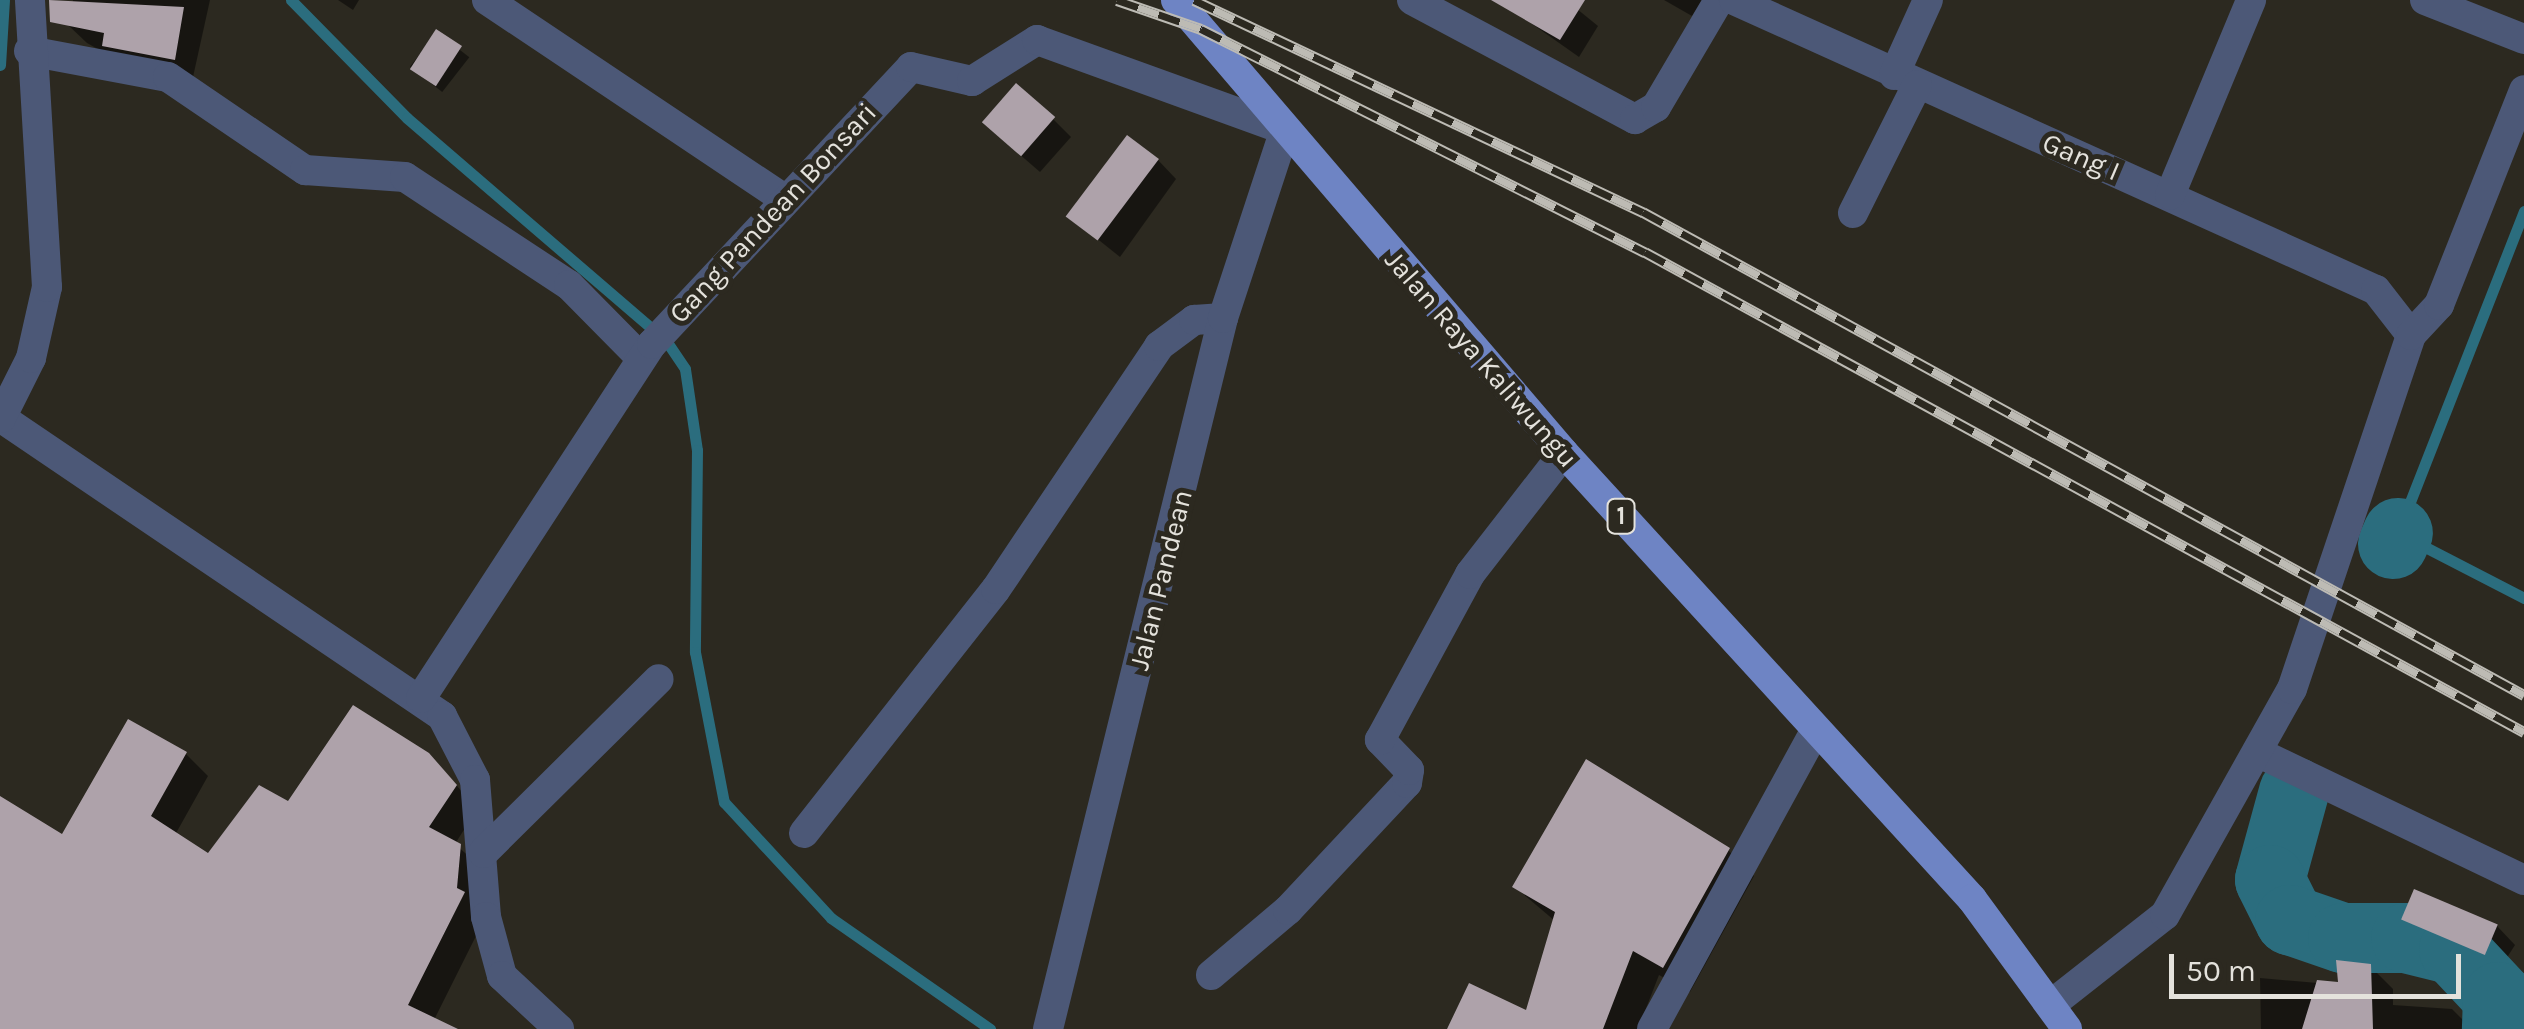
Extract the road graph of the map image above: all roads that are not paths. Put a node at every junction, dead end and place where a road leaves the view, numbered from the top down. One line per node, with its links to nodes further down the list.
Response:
1 (30, 0): 11 (street)
2 (487, 0): 16 (street)
3 (1176, 0): 14 (main road, Jalan Raya Kaliwungu / 1)
4 (1412, 0): 5 (street)
5 (1718, 0)
6 (1734, 0): 12 (street, Gang I)
7 (1928, 0): 12 (street)
8 (2250, 0): 15 (street)
9 (2425, 0): 10 (street)
10 (2524, 39)
11 (30, 52): 20 (street); 21 (street)
12 (1906, 80): 15 (street, Gang I); 17 (street)
13 (2524, 90): 19 (street)
14 (1280, 131): 16 (street, Gang Pandean Bonsari); 18 (street, Jalan Pandean); 22 (main road, Jalan Raya Kaliwungu / 1)
15 (2170, 195): 19 (street, Gang I)
16 (784, 198): 20 (street, Gang Pandean Bonsari)
17 (1853, 213)
18 (1224, 318): 27 (street); 33 (street, Jalan Pandean)
19 (2411, 335): 26 (street)
20 (646, 351): 24 (street, Gang Pandean Bonsari)
21 (0, 418): 24 (street)
22 (1564, 454): 25 (main road, Jalan Raya Kaliwungu / 1); 30 (street)
23 (659, 680): 28 (street)
24 (421, 698): 28 (street)
25 (1815, 732): 31 (main road, Jalan Raya Kaliwungu / 1); 34 (street)
26 (2257, 752): 29 (street); 31 (street)
27 (804, 833)
28 (483, 854): 32 (street)
29 (2524, 880)
30 (1211, 975)
31 (2060, 1016)
32 (559, 1029)
33 (1048, 1029)
34 (1652, 1029)

